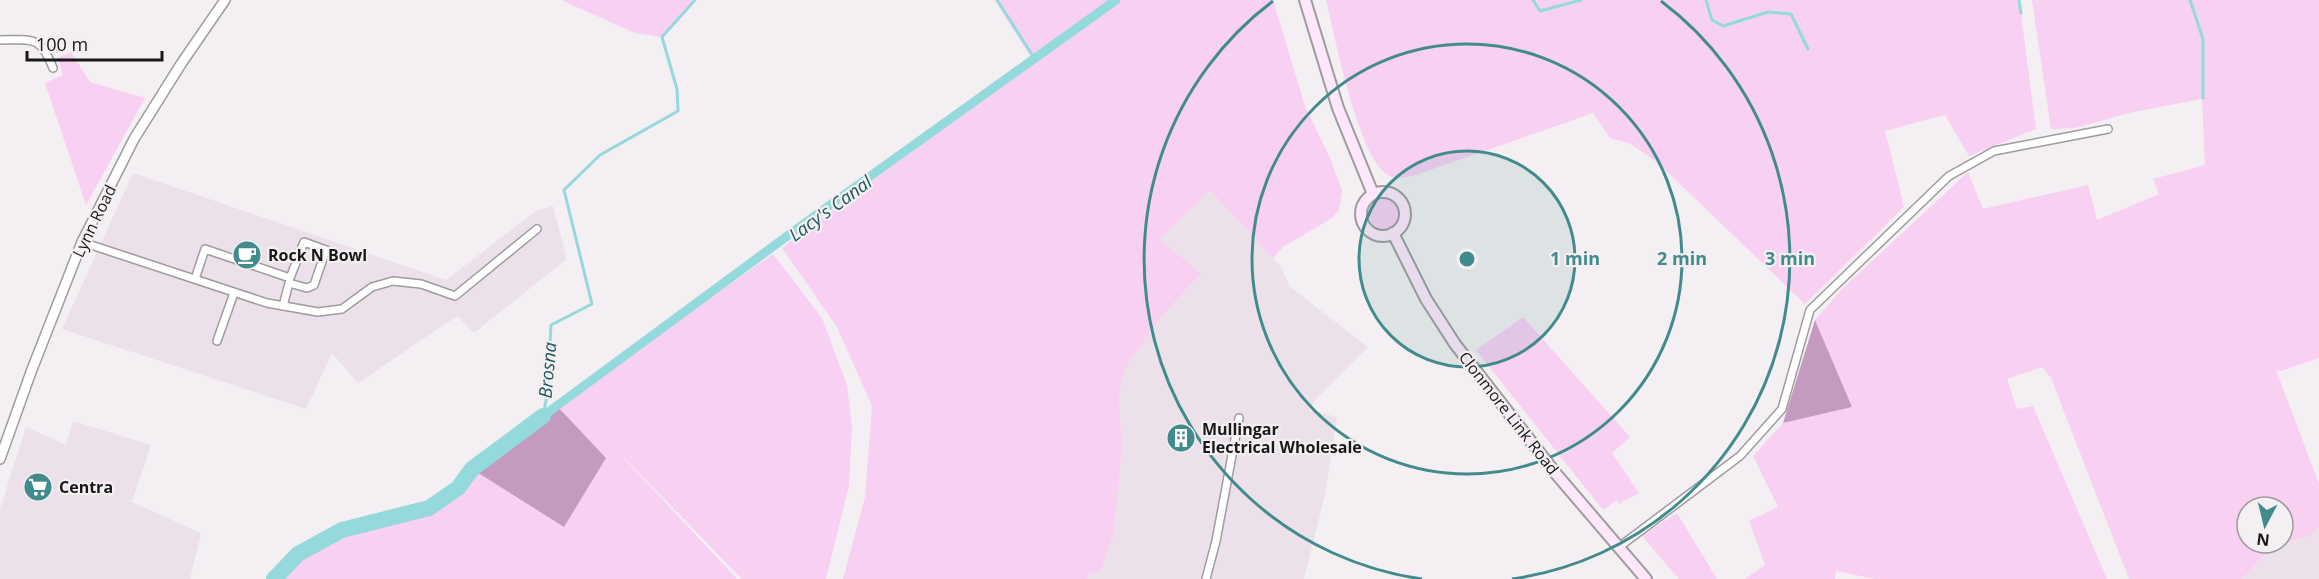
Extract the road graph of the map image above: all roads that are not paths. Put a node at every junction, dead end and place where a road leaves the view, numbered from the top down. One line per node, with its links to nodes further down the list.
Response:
1 (225, 0): 9 (street, Lynn Road)
2 (1305, 0): 6 (main road)
3 (0, 40): 4 (street)
4 (53, 68)
5 (2108, 129): 16 (street)
6 (1373, 194): 8 (main road); 8 (main road)
7 (537, 229): 12 (street)
8 (1393, 233): 16 (main road, Clonmore Link Road)
9 (82, 242): 10 (street); 15 (street, Lynn Road)
10 (195, 279): 11 (street); 12 (street)
11 (234, 293): 12 (street); 13 (street)
12 (283, 306)
13 (217, 341)
14 (1239, 418): 17 (street)
15 (0, 459)
16 (1619, 547): 18 (main road, Clonmore Link Road)
17 (1206, 579)
18 (1646, 579)

